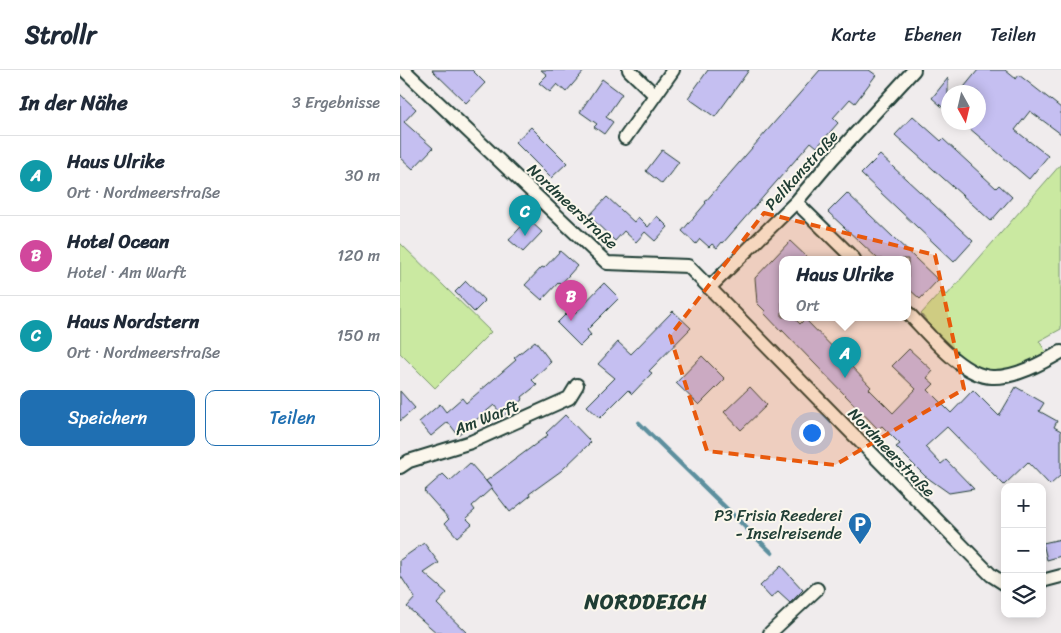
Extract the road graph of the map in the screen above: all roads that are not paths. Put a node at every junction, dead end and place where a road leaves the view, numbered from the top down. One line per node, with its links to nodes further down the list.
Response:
1 (404, 70): 9 (street, Nordmeerstraße)
2 (630, 70): 5 (street)
3 (674, 70): 5 (street)
4 (914, 70): 7 (street, Pelikanstraße)
5 (655, 95): 6 (street)
6 (624, 138)
7 (796, 202): 8 (street); 9 (street, Pelikanstraße)
8 (851, 256)
9 (710, 288): 16 (street, Nordmeerstraße)
10 (911, 316): 11 (street)
11 (1061, 352)
12 (577, 385): 13 (street, Am Warft)
13 (400, 467)
14 (1061, 576): 15 (street)
15 (1046, 580)
16 (1001, 581)
17 (817, 589): 18 (street)
18 (770, 633)

